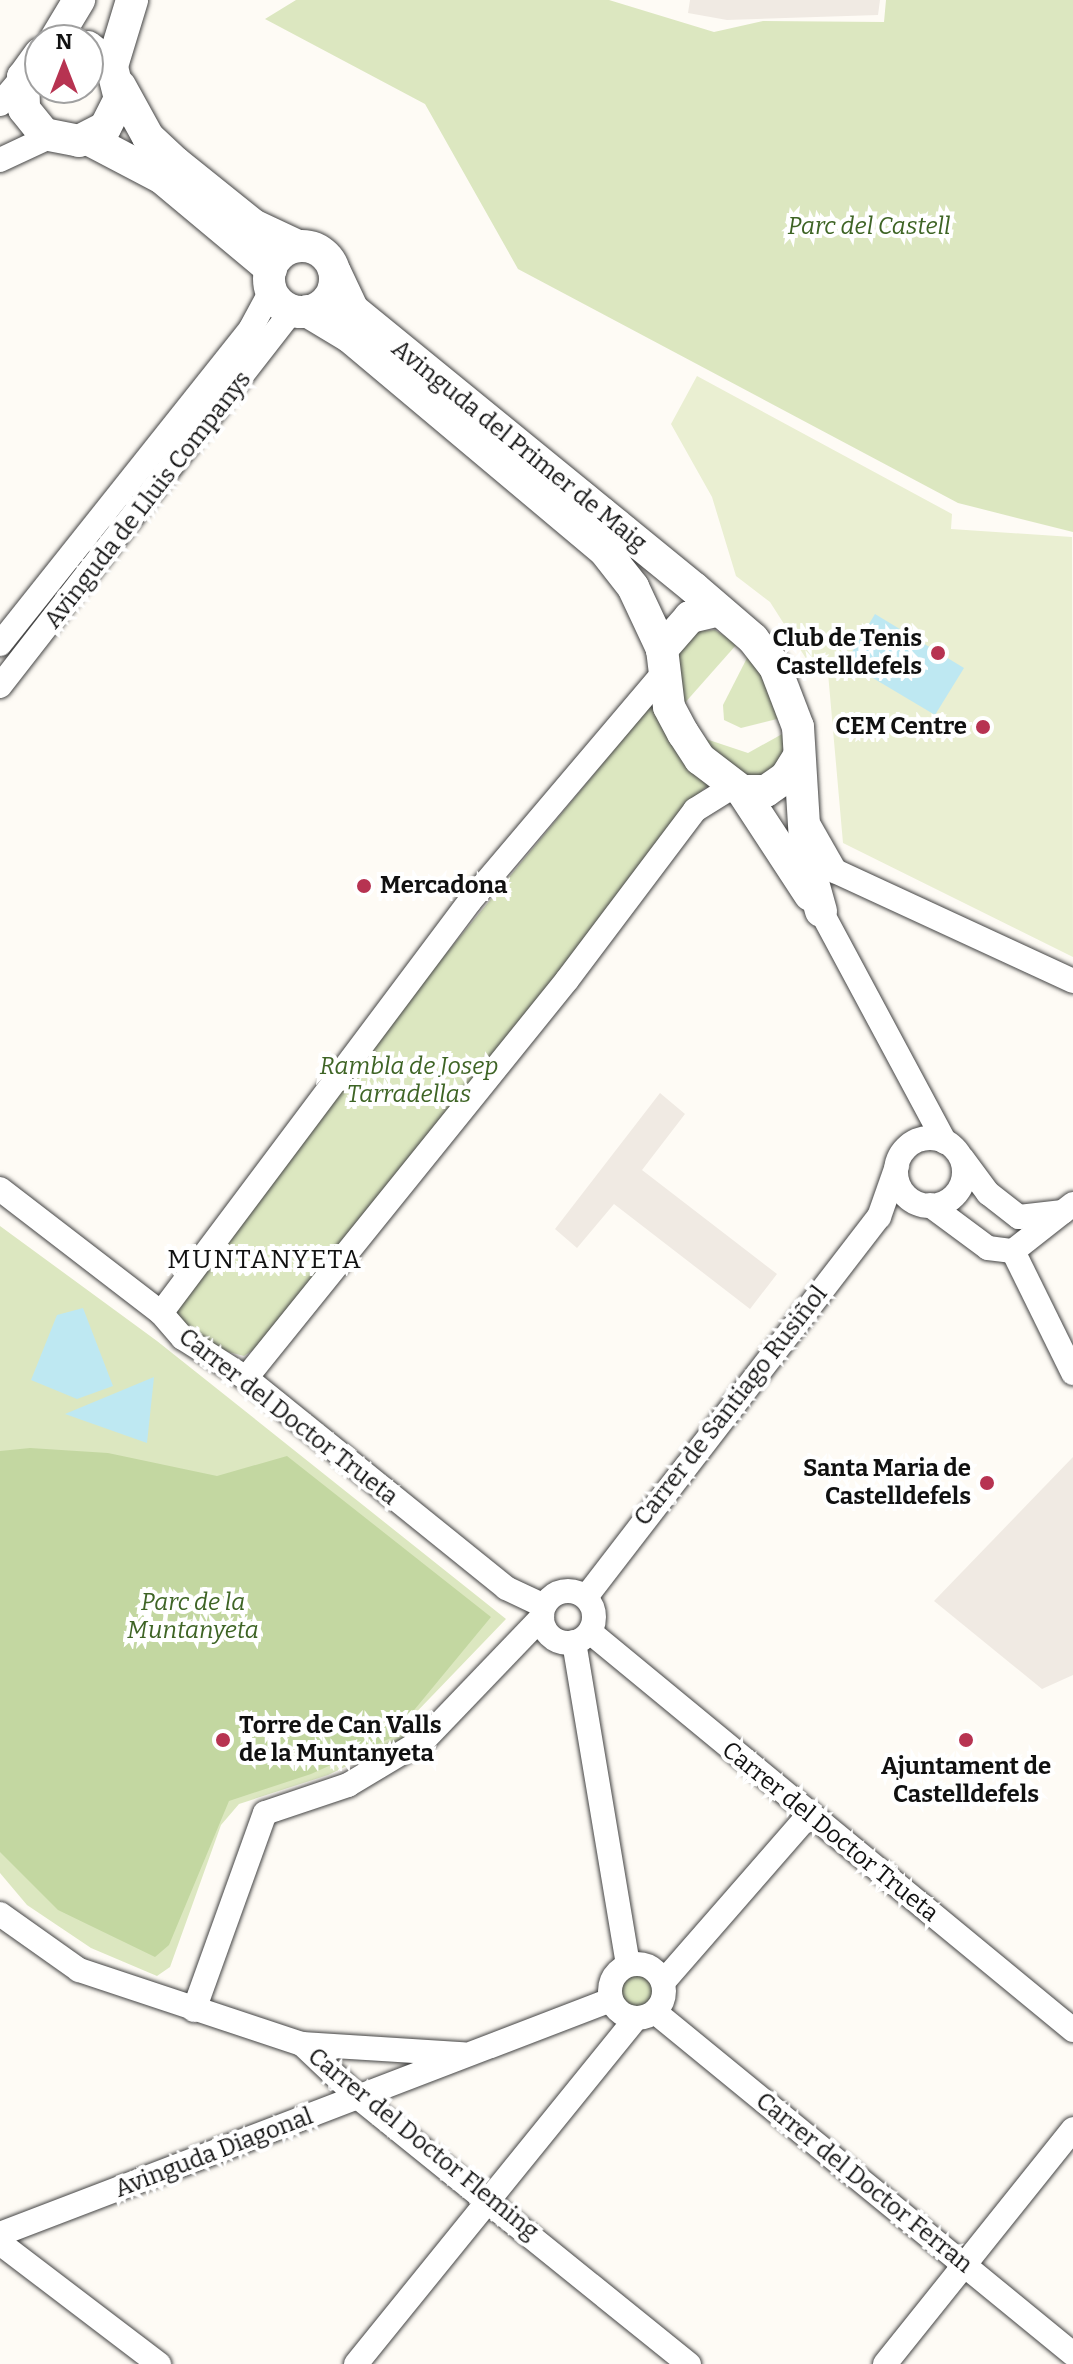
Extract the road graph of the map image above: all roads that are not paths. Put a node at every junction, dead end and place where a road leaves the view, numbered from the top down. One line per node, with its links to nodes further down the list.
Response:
1 (79, 0): 3 (street)
2 (132, 0): 4 (street)
3 (65, 24)
4 (107, 66): 9 (street); 11 (street)
5 (24, 76): 6 (street)
6 (0, 104)
7 (25, 104): 8 (street)
8 (49, 137): 9 (street); 10 (street)
9 (88, 139): 13 (street, Avinguda del Primer de Maig)
10 (0, 160)
11 (298, 246): 12 (street); 13 (street)
12 (335, 272): 13 (street); 14 (street, Avinguda del Primer de Maig)
13 (286, 296): 15 (street, Avinguda de Lluis Companys); 16 (street, Avinguda del Primer de Maig); 17 (street, Avinguda de Lluis Companys)
14 (716, 611): 16 (street); 18 (street)
15 (0, 644)
16 (662, 662): 19 (street); 32 (street)
17 (0, 686)
18 (798, 758): 19 (street); 20 (street)
19 (737, 789): 21 (street); 34 (street)
20 (803, 807): 21 (street); 22 (street)
21 (821, 911): 23 (street)
22 (1073, 981)
23 (919, 1087): 24 (street); 25 (street)
24 (911, 1144): 25 (street); 26 (street)
25 (952, 1147): 28 (street); 29 (street)
26 (897, 1166): 28 (street); 30 (street, Carrer de Santiago Rusiñol)
27 (0, 1189): 32 (street, Carrer del Doctor Trueta)
28 (920, 1202): 30 (street, Carrer de Santiago Rusiñol); 31 (street)
29 (1069, 1208): 31 (street)
30 (879, 1217): 35 (street, Carrer de Santiago Rusiñol)
31 (1013, 1251): 33 (street)
32 (161, 1313): 34 (street, Carrer del Doctor Trueta)
33 (1073, 1373)
34 (246, 1378): 36 (street, Carrer del Doctor Trueta)
35 (586, 1597): 36 (street); 37 (street)
36 (543, 1612): 37 (street); 43 (street)
37 (582, 1637): 38 (street, Carrer del Doctor Trueta); 40 (street)
38 (808, 1816): 41 (street); 45 (street, Carrer del Doctor Trueta)
39 (0, 1914): 43 (street, Carrer del Doctor Fleming)
40 (628, 1965): 41 (street); 42 (street)
41 (664, 1981): 44 (street)
42 (611, 2000): 44 (street); 47 (street, Avinguda Diagonal)
43 (194, 2010): 46 (street, Carrer del Doctor Fleming)
44 (645, 2015): 50 (street); 53 (street, Carrer del Doctor Ferran)
45 (1073, 2030)
46 (302, 2044): 47 (street, Avinguda Diagonal); 48 (street, Carrer del Doctor Fleming)
47 (471, 2054): 48 (street, Avinguda Diagonal)
48 (359, 2098): 50 (street, Carrer del Doctor Fleming); 51 (street, Avinguda Diagonal)
49 (1073, 2129): 53 (street)
50 (488, 2197): 56 (street); 57 (street, Carrer del Doctor Fleming)
51 (0, 2234)
52 (0, 2243): 55 (street)
53 (965, 2265): 54 (street, Carrer del Doctor Ferran); 58 (street)
54 (1073, 2354)
55 (159, 2364)
56 (356, 2364)
57 (689, 2364)
58 (885, 2364)

